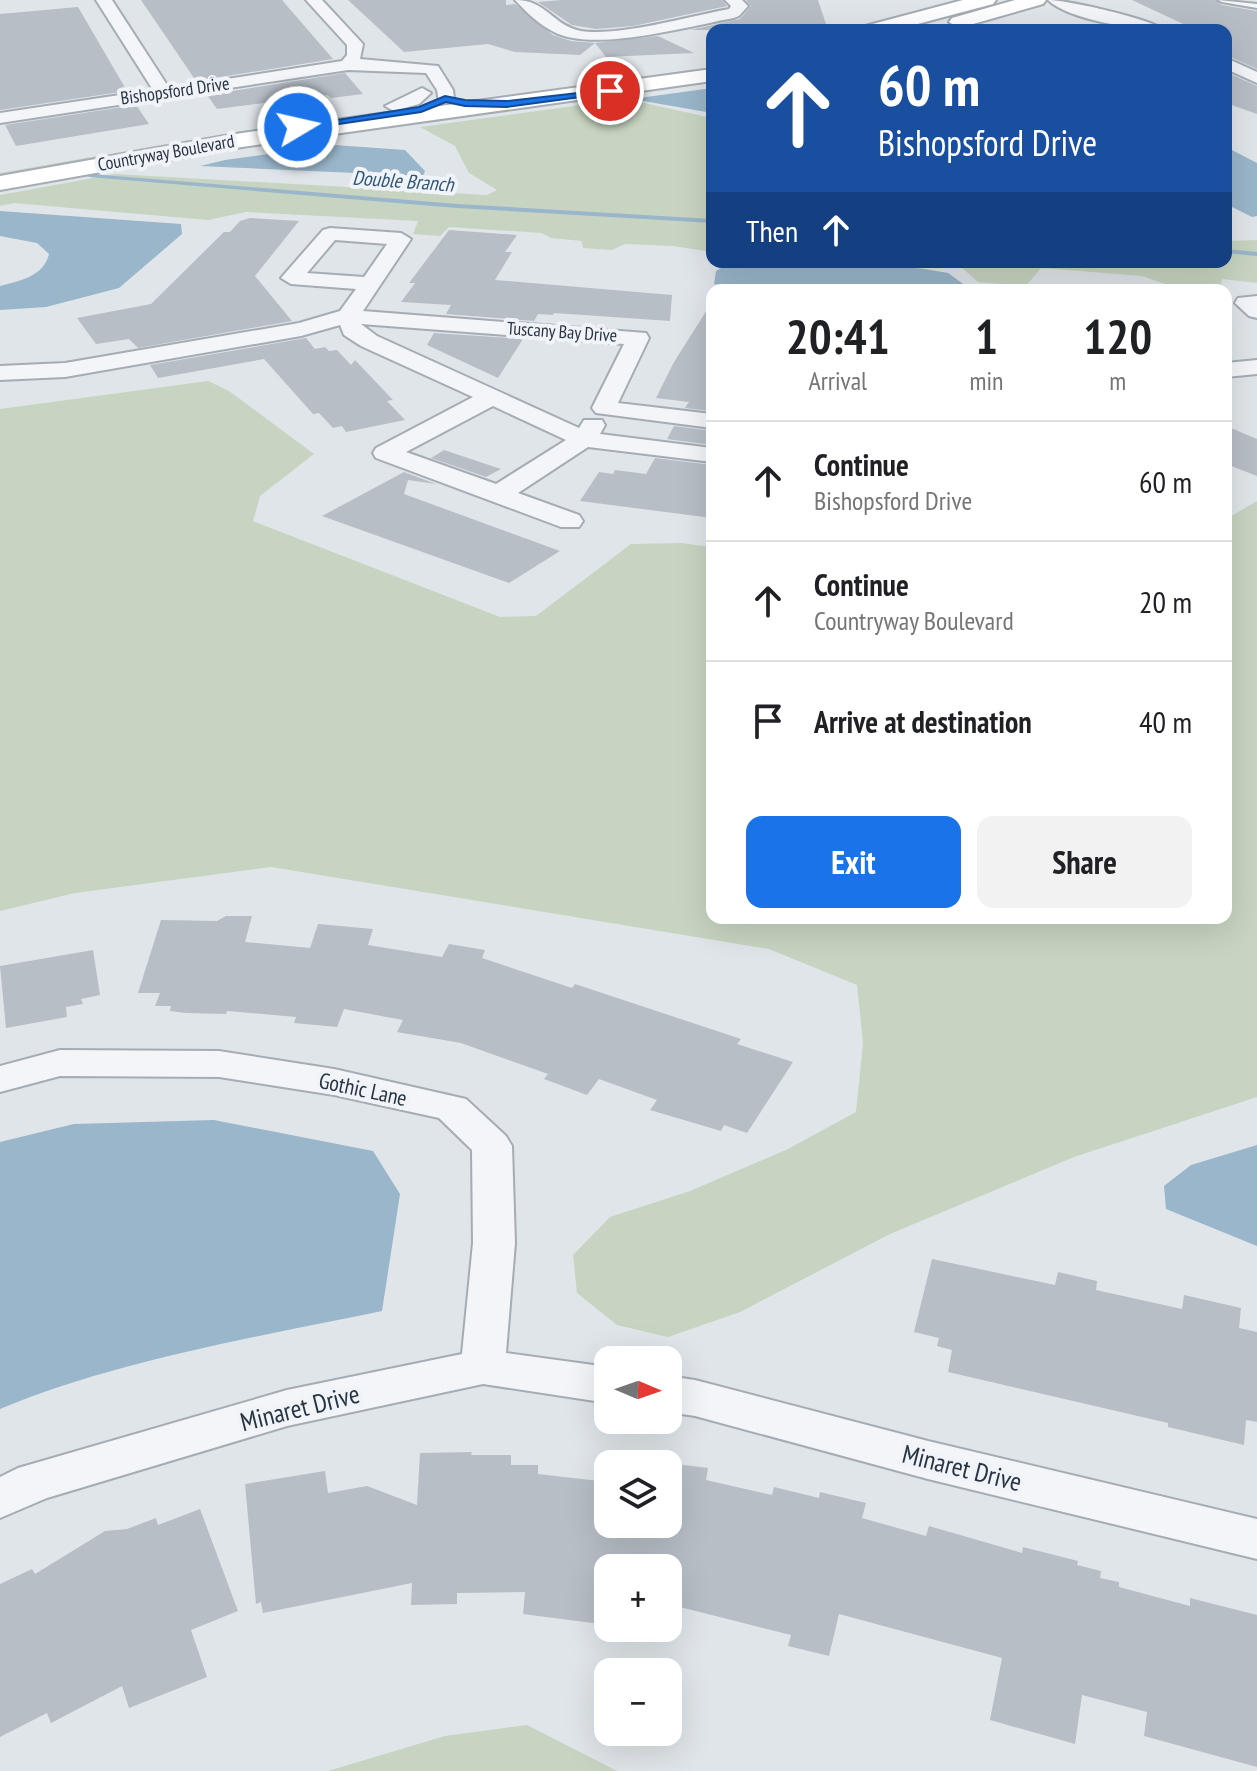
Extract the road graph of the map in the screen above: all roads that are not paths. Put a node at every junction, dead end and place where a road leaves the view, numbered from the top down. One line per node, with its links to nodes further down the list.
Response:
1 (104, 0): 20 (street)
2 (314, 0): 17 (street)
3 (523, 0): 4 (street)
4 (733, 0)
5 (986, 0): 13 (street)
6 (1014, 0): 14 (street)
7 (1036, 0): 15 (street)
8 (1056, 0): 12 (street)
9 (1078, 0): 12 (street)
10 (1222, 0): 11 (lane)
11 (1257, 6)
12 (1136, 23): 16 (street)
13 (928, 24)
14 (931, 24)
15 (934, 24)
16 (1139, 24)
17 (349, 63): 20 (street, Bishopsford Drive); 21 (street); 21 (street, Bishopsford Drive)
18 (706, 63): 22 (street, Countryway Boulevard)
19 (706, 76): 22 (street, Countryway Boulevard)
20 (163, 92): 23 (street, Bishopsford Drive)
21 (437, 94): 22 (street); 24 (street); 25 (street, Countryway Boulevard)
22 (503, 98): 24 (street, Countryway Boulevard)
23 (0, 118)
24 (242, 140): 26 (street, Countryway Boulevard)
25 (0, 168)
26 (0, 183)
27 (369, 284): 27 (street); 30 (street)
28 (1257, 302): 29 (street)
29 (1257, 311)
30 (348, 316): 33 (street, Tuscany Bay Drive); 34 (street); 35 (street, Tuscany Bay Drive)
31 (1257, 367): 32 (street)
32 (1232, 369)
33 (0, 373)
34 (492, 397): 37 (street); 39 (street)
35 (604, 408): 36 (street); 37 (street)
36 (706, 420)
37 (584, 439): 38 (street); 39 (street)
38 (706, 454)
39 (498, 494): 40 (street)
40 (570, 521)
41 (0, 1079): 42 (street, Gothic Lane)
42 (483, 1367): 43 (street, Minaret Drive); 45 (street, Minaret Drive)
43 (594, 1383)
44 (682, 1396): 46 (street, Minaret Drive)
45 (0, 1498)
46 (1257, 1539)

